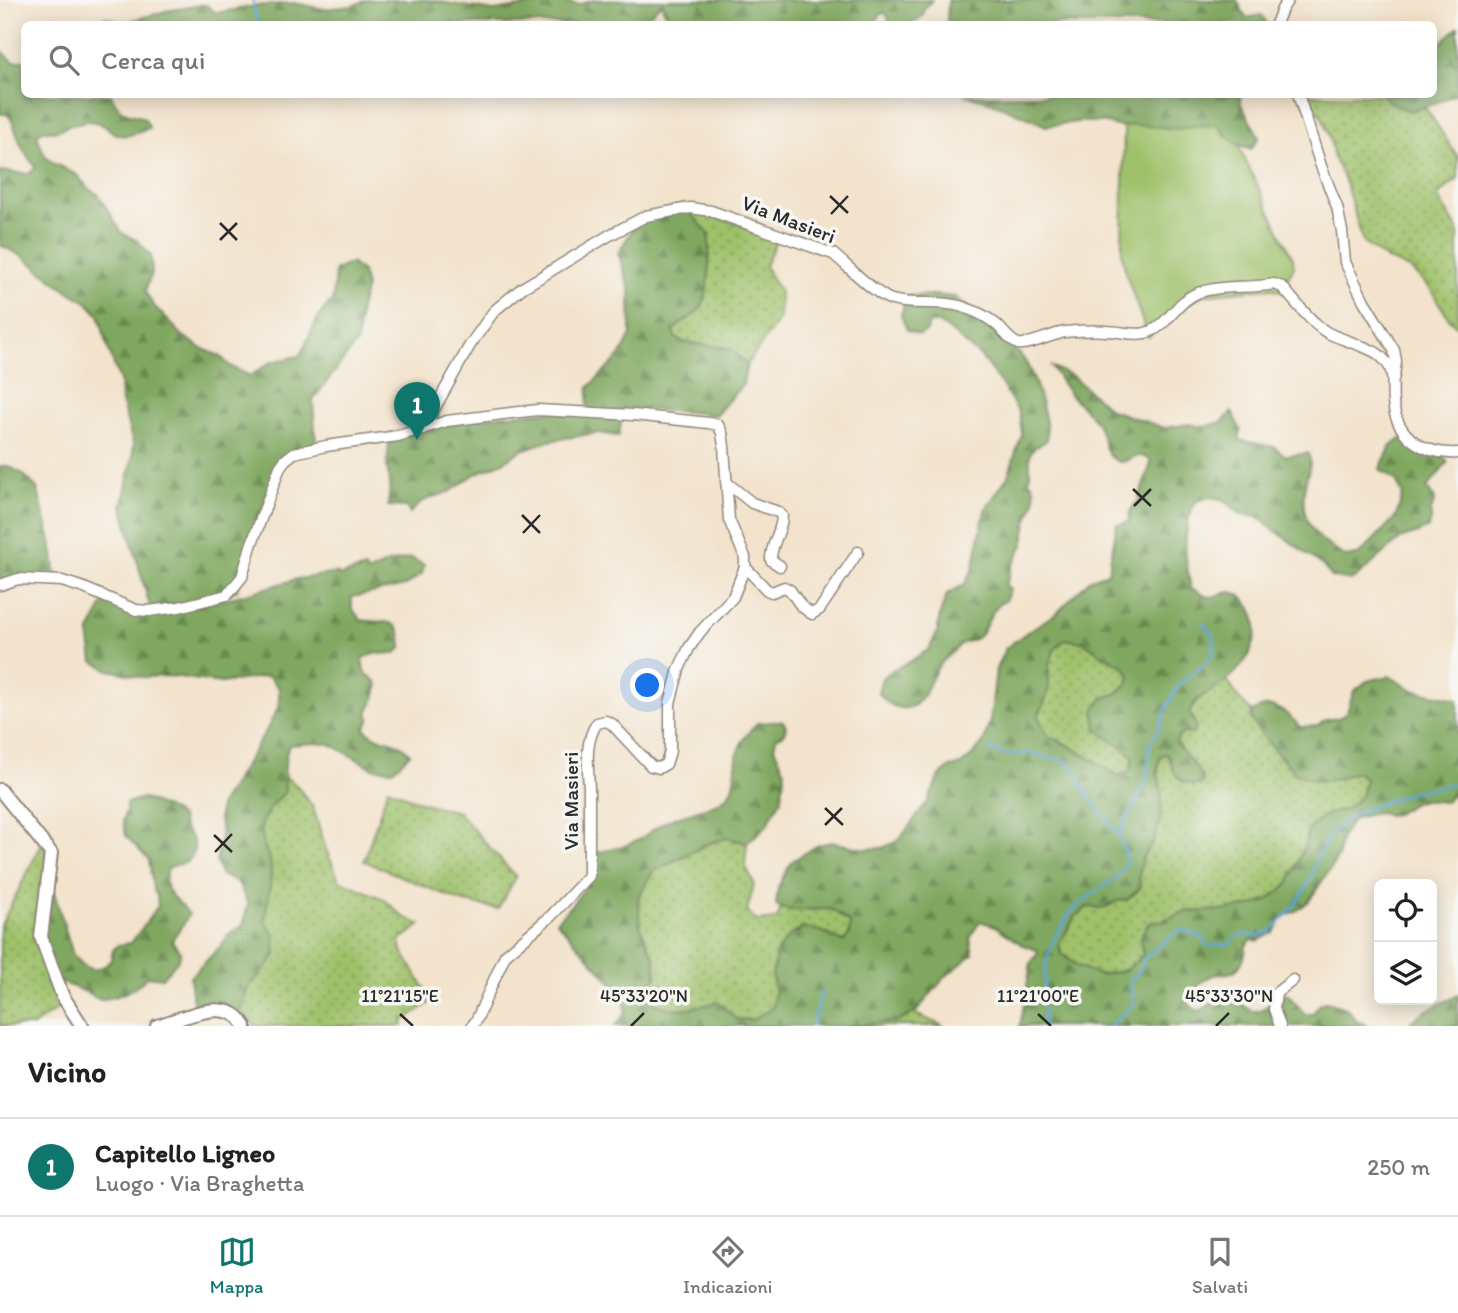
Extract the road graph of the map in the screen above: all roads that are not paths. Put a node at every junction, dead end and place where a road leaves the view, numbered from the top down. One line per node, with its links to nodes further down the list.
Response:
1 (1288, 0): 2 (street)
2 (1277, 21)
3 (1299, 98): 4 (street)
4 (1394, 377): 5 (street, Via Masieri); 6 (street)
5 (423, 429): 7 (street); 11 (street)
6 (1458, 453)
7 (726, 482): 9 (street); 10 (street)
8 (858, 552): 9 (street)
9 (745, 566): 17 (street, Via Masieri)
10 (780, 566)
11 (0, 585)
12 (0, 790): 15 (street)
13 (1293, 980): 18 (street)
14 (162, 1025): 16 (street)
15 (82, 1026)
16 (245, 1026)
17 (471, 1026)
18 (1280, 1026)

